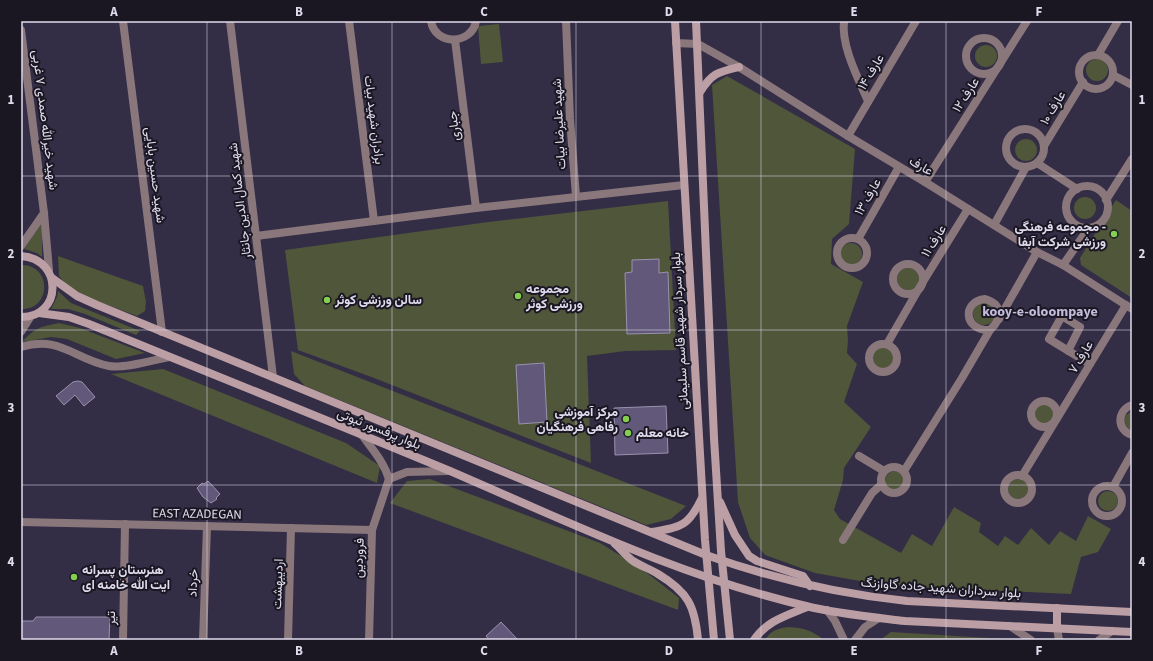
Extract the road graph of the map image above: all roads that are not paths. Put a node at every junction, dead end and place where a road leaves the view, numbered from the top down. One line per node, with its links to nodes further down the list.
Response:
1 (123, 21): 57 (street, شهید حسین بابایی)
2 (230, 21): 44 (street, شهید کمال الدین جانثار)
3 (349, 21): 41 (street, برادران شهید بیات)
4 (431, 21): 15 (street)
5 (476, 21): 15 (street)
6 (563, 21): 18 (street, شهید علیرضا بیات)
7 (566, 21): 18 (street, شهید علیرضا بیات)
8 (675, 21): 16 (main road, بلوار سردار شهید قاسم سلیمانی)
9 (696, 21): 17 (main road)
10 (844, 21): 26 (street)
11 (916, 21): 26 (street, عارف ۱۴)
12 (1027, 21): 20 (street, عارف ۱۲)
13 (1118, 21): 19 (street)
14 (21, 30): 40 (street, شهید خیرالله صمدی ۷ غربی)
15 (455, 40): 38 (street, جباری)
16 (676, 43): 17 (street); 34 (main road, بلوار سردار شهید قاسم سلیمانی)
17 (698, 44): 21 (street, عارف); 25 (main road)
18 (567, 50): 36 (street, شهید علیرضا بیات)
19 (1098, 55): 22 (street); 23 (street)
20 (998, 66): 20 (street); 33 (street, عارف ۱۲)
21 (739, 67): 25 (main road); 27 (street, عارف)
22 (1113, 75): 23 (street); 24 (street)
23 (1083, 82): 28 (street, عارف ۱۰)
24 (1132, 85)
25 (700, 92): 76 (main road)
26 (868, 101): 27 (street, عارف ۱۴)
27 (848, 136): 31 (street, عارف)
28 (1044, 146): 30 (street); 32 (street)
29 (1132, 159): 37 (street)
30 (1037, 163): 32 (street); 35 (street)
31 (899, 167): 33 (street, عارف); 45 (street, عارف ۱۳)
32 (1026, 167): 42 (street)
33 (925, 182): 39 (street, عارف)
34 (684, 185): 36 (street); 77 (main road, بلوار سردار شهید قاسم سلیمانی)
35 (1077, 189): 37 (street); 43 (street)
36 (576, 196): 38 (street)
37 (1106, 200): 43 (street)
38 (476, 208): 41 (street)
39 (968, 210): 42 (street, عارف); 58 (street, عارف ۱۱)
40 (44, 213): 46 (street); 50 (street, شهید خیرالله صمدی ۷ غربی)
41 (374, 221): 44 (street)
42 (994, 225): 47 (street, عارف)
43 (1088, 229): 49 (street)
44 (256, 236): 63 (street, شهید کمال الدین جانثار)
45 (858, 239)
46 (21, 246)
47 (1037, 252): 49 (street, عارف); 54 (street)
48 (21, 256): 50 (main road, بلوار پرفسور ثبوتی)
49 (1063, 265): 51 (street, عارف)
50 (50, 274): 52 (main road); 57 (main road, بلوار پرفسور ثبوتی)
51 (1129, 307): 62 (street, عارف ۷)
52 (35, 315): 53 (main road, بلوار پرفسور ثبوتی); 56 (street); 61 (main road, بلوار پرفسور ثبوتی)
53 (21, 317)
54 (997, 322): 55 (street); 55 (street)
55 (990, 330): 71 (street)
56 (21, 332)
57 (162, 332): 63 (main road, بلوار پرفسور ثبوتی)
58 (887, 344)
59 (21, 347): 61 (street)
60 (1068, 351): 62 (street)
61 (169, 357): 66 (main road, بلوار پرفسور ثبوتی)
62 (1090, 364): 72 (street, عارف ۷)
63 (273, 378): 83 (main road, بلوار پرفسور ثبوتی)
64 (1132, 405): 65 (street)
65 (1132, 434)
66 (362, 435): 69 (main road, بلوار پرفسور ثبوتی); 73 (street)
67 (1132, 452): 75 (street)
68 (859, 456): 70 (street)
69 (449, 471): 73 (street); 85 (main road, بلوار پرفسور ثبوتی)
70 (884, 471): 71 (street); 74 (street)
71 (904, 471): 74 (street)
72 (1022, 476)
73 (388, 479): 82 (street, فروردین)
74 (882, 484): 84 (street)
75 (1113, 487)
76 (717, 497): 87 (main road); 90 (main road)
77 (702, 498): 83 (main road); 86 (main road, بلوار سردار شهید قاسم سلیمانی)
78 (21, 522): 79 (street, EAST AZADEGAN)
79 (125, 524): 80 (street, EAST AZADEGAN); 100 (street, تیر)
80 (207, 526): 81 (street, EAST AZADEGAN); 101 (street, خرداد)
81 (291, 528): 82 (street, EAST AZADEGAN); 102 (street, اردیبهشت)
82 (372, 530): 103 (street, فروردین)
83 (652, 532): 86 (main road, بلوار پرفسور ثبوتی)
84 (843, 540)
85 (614, 542): 88 (main road, بلوار پرفسور ثبوتی); 104 (main road)
86 (706, 555): 87 (main road, بلوار سرداران شهید جاده گاوازنگ); 88 (main road, بلوار سردار شهید قاسم سلیمانی)
87 (722, 561): 89 (main road); 90 (main road, بلوار سرداران شهید جاده گاوازنگ)
88 (708, 577): 89 (main road); 105 (main road, بلوار سردار شهید قاسم سلیمانی)
89 (725, 583): 91 (main road); 106 (main road)
90 (810, 586): 92 (main road, بلوار سرداران شهید جاده گاوازنگ)
91 (807, 607): 93 (main road); 107 (main road)
92 (1057, 608): 94 (main road, بلوار سرداران شهید جاده گاوازنگ); 97 (main road)
93 (827, 610): 95 (main road); 108 (street)
94 (1132, 612)
95 (879, 618): 96 (main road); 109 (street)
96 (1010, 626): 97 (main road); 110 (street)
97 (1057, 628): 98 (main road); 111 (street)
98 (1112, 631): 99 (main road); 112 (street)
99 (1132, 632)
100 (123, 640)
101 (204, 640)
102 (288, 640)
103 (369, 640)
104 (698, 640)
105 (714, 640)
106 (730, 640)
107 (754, 640)
108 (844, 640)
109 (855, 640)
110 (1030, 640)
111 (1059, 640)
112 (1099, 640)

